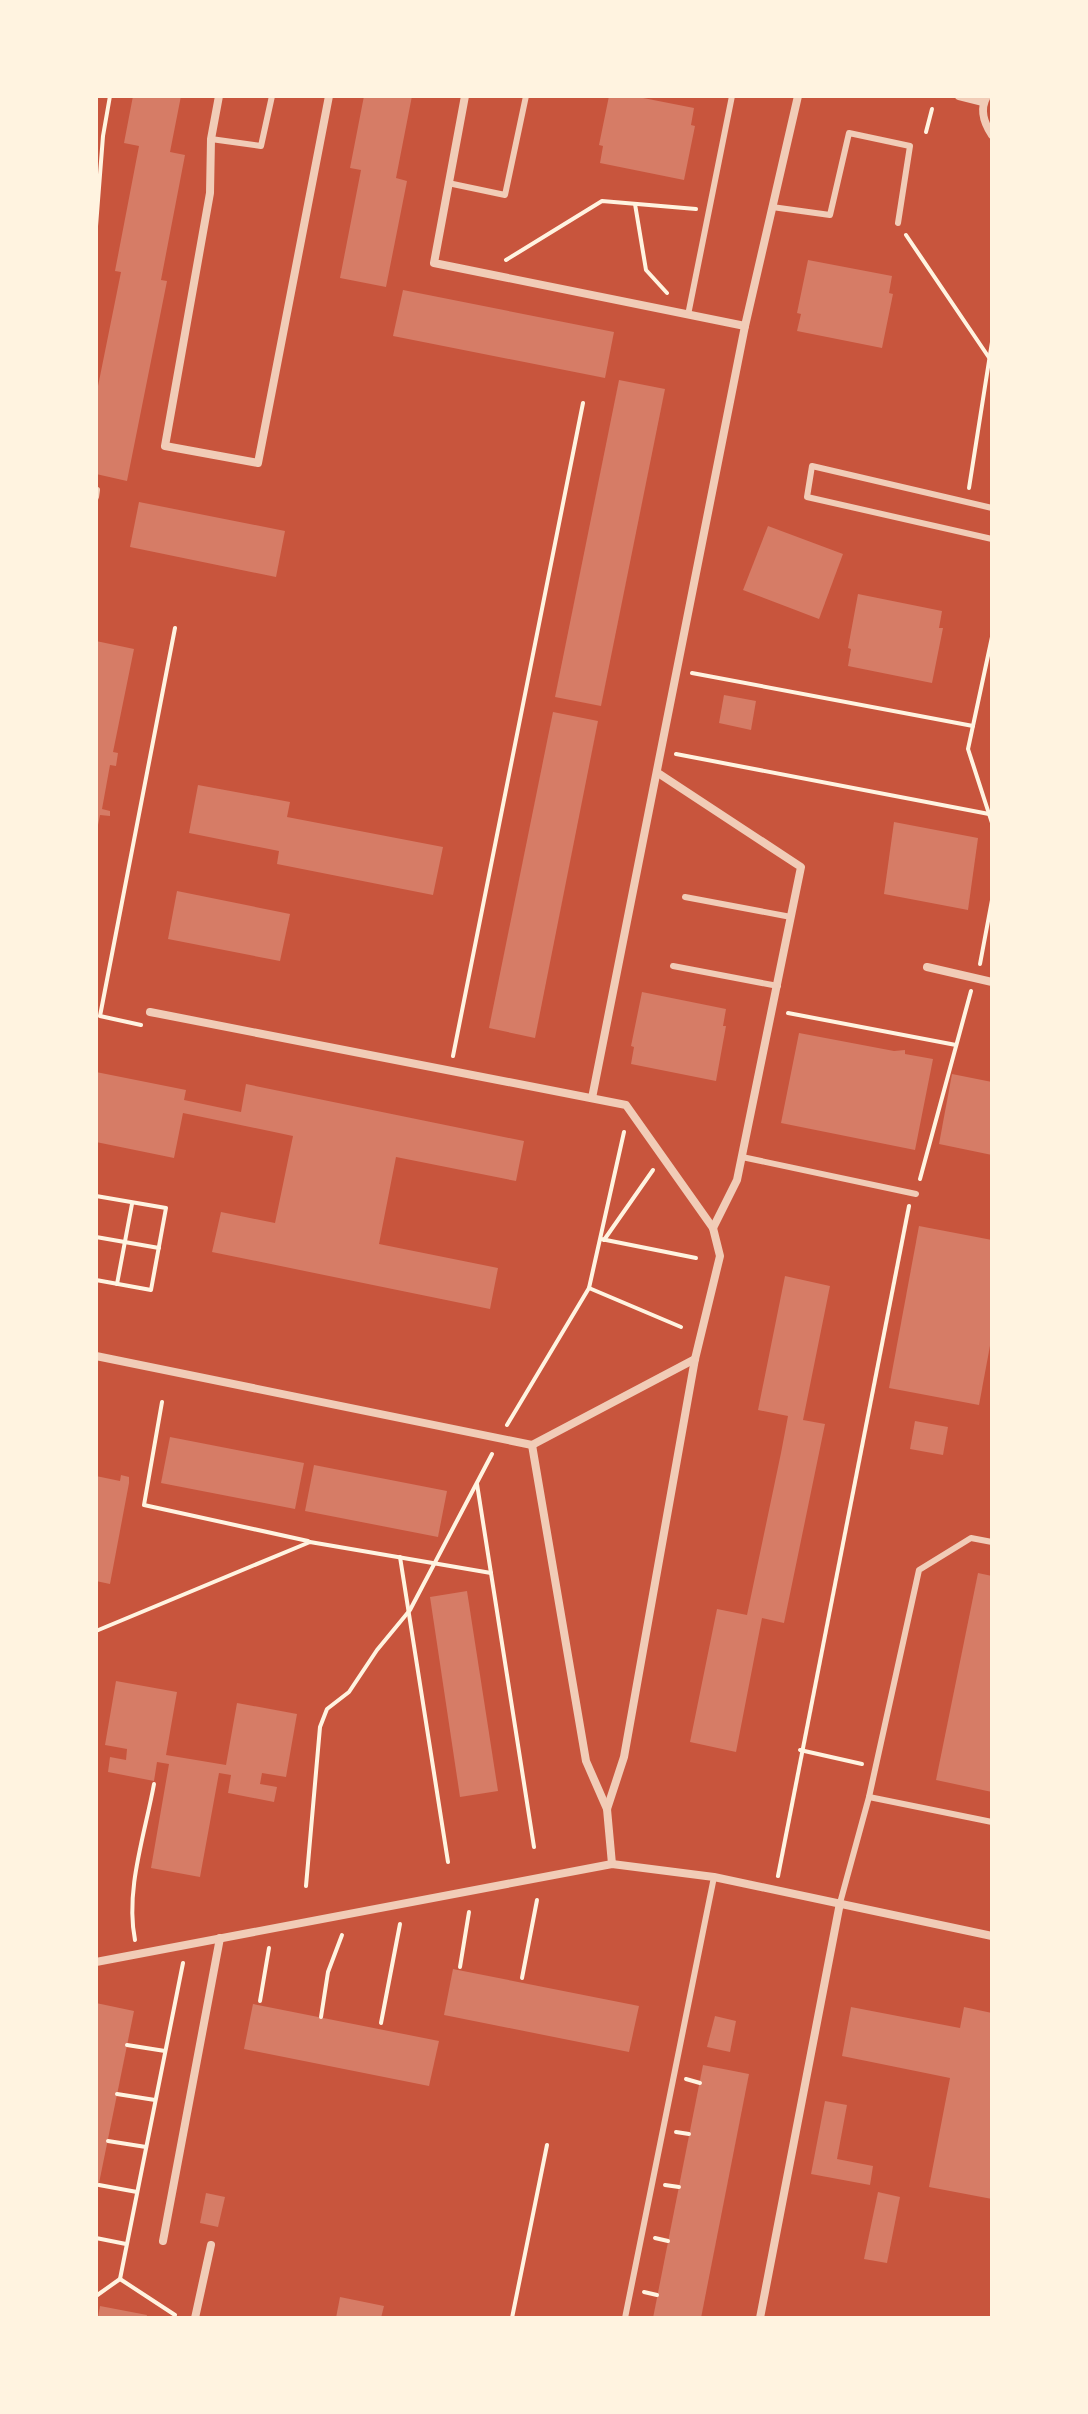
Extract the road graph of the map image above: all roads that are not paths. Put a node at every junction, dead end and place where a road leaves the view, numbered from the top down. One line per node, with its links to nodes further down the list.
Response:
1 (219, 96): 11 (street)
2 (272, 96): 11 (lane)
3 (329, 96): 11 (street)
4 (465, 96): 12 (street)
5 (526, 96): 12 (lane)
6 (732, 96): 15 (lane)
7 (798, 96): 13 (street)
8 (959, 96): 9 (street)
9 (985, 99): 10 (street)
10 (992, 135)
11 (211, 139)
12 (448, 183): 15 (street)
13 (772, 207): 14 (lane); 16 (street)
14 (898, 223)
15 (688, 315): 16 (street)
16 (745, 326): 19 (street)
17 (992, 508): 18 (lane)
18 (992, 539)
19 (658, 773): 21 (street); 27 (street)
20 (685, 897): 21 (lane)
21 (791, 917): 25 (street)
22 (673, 966): 25 (lane)
23 (927, 967): 24 (street)
24 (992, 982)
25 (778, 986): 28 (street)
26 (150, 1012): 27 (street)
27 (592, 1098): 30 (street)
28 (742, 1157): 29 (lane); 30 (street)
29 (916, 1194)
30 (713, 1228): 32 (street)
31 (96, 1356): 33 (street)
32 (695, 1359): 33 (street); 36 (street)
33 (532, 1445): 36 (street)
34 (992, 1542): 35 (lane)
35 (869, 1797): 37 (lane); 40 (lane)
36 (607, 1809): 38 (street)
37 (992, 1822)
38 (612, 1864): 39 (street); 42 (street)
39 (714, 1877): 40 (street); 47 (lane)
40 (840, 1903): 41 (street); 48 (street)
41 (992, 1936)
42 (220, 1938): 43 (street); 44 (street)
43 (96, 1962)
44 (163, 2241)
45 (211, 2245): 46 (street)
46 (195, 2318)
47 (625, 2318)
48 (760, 2318)

